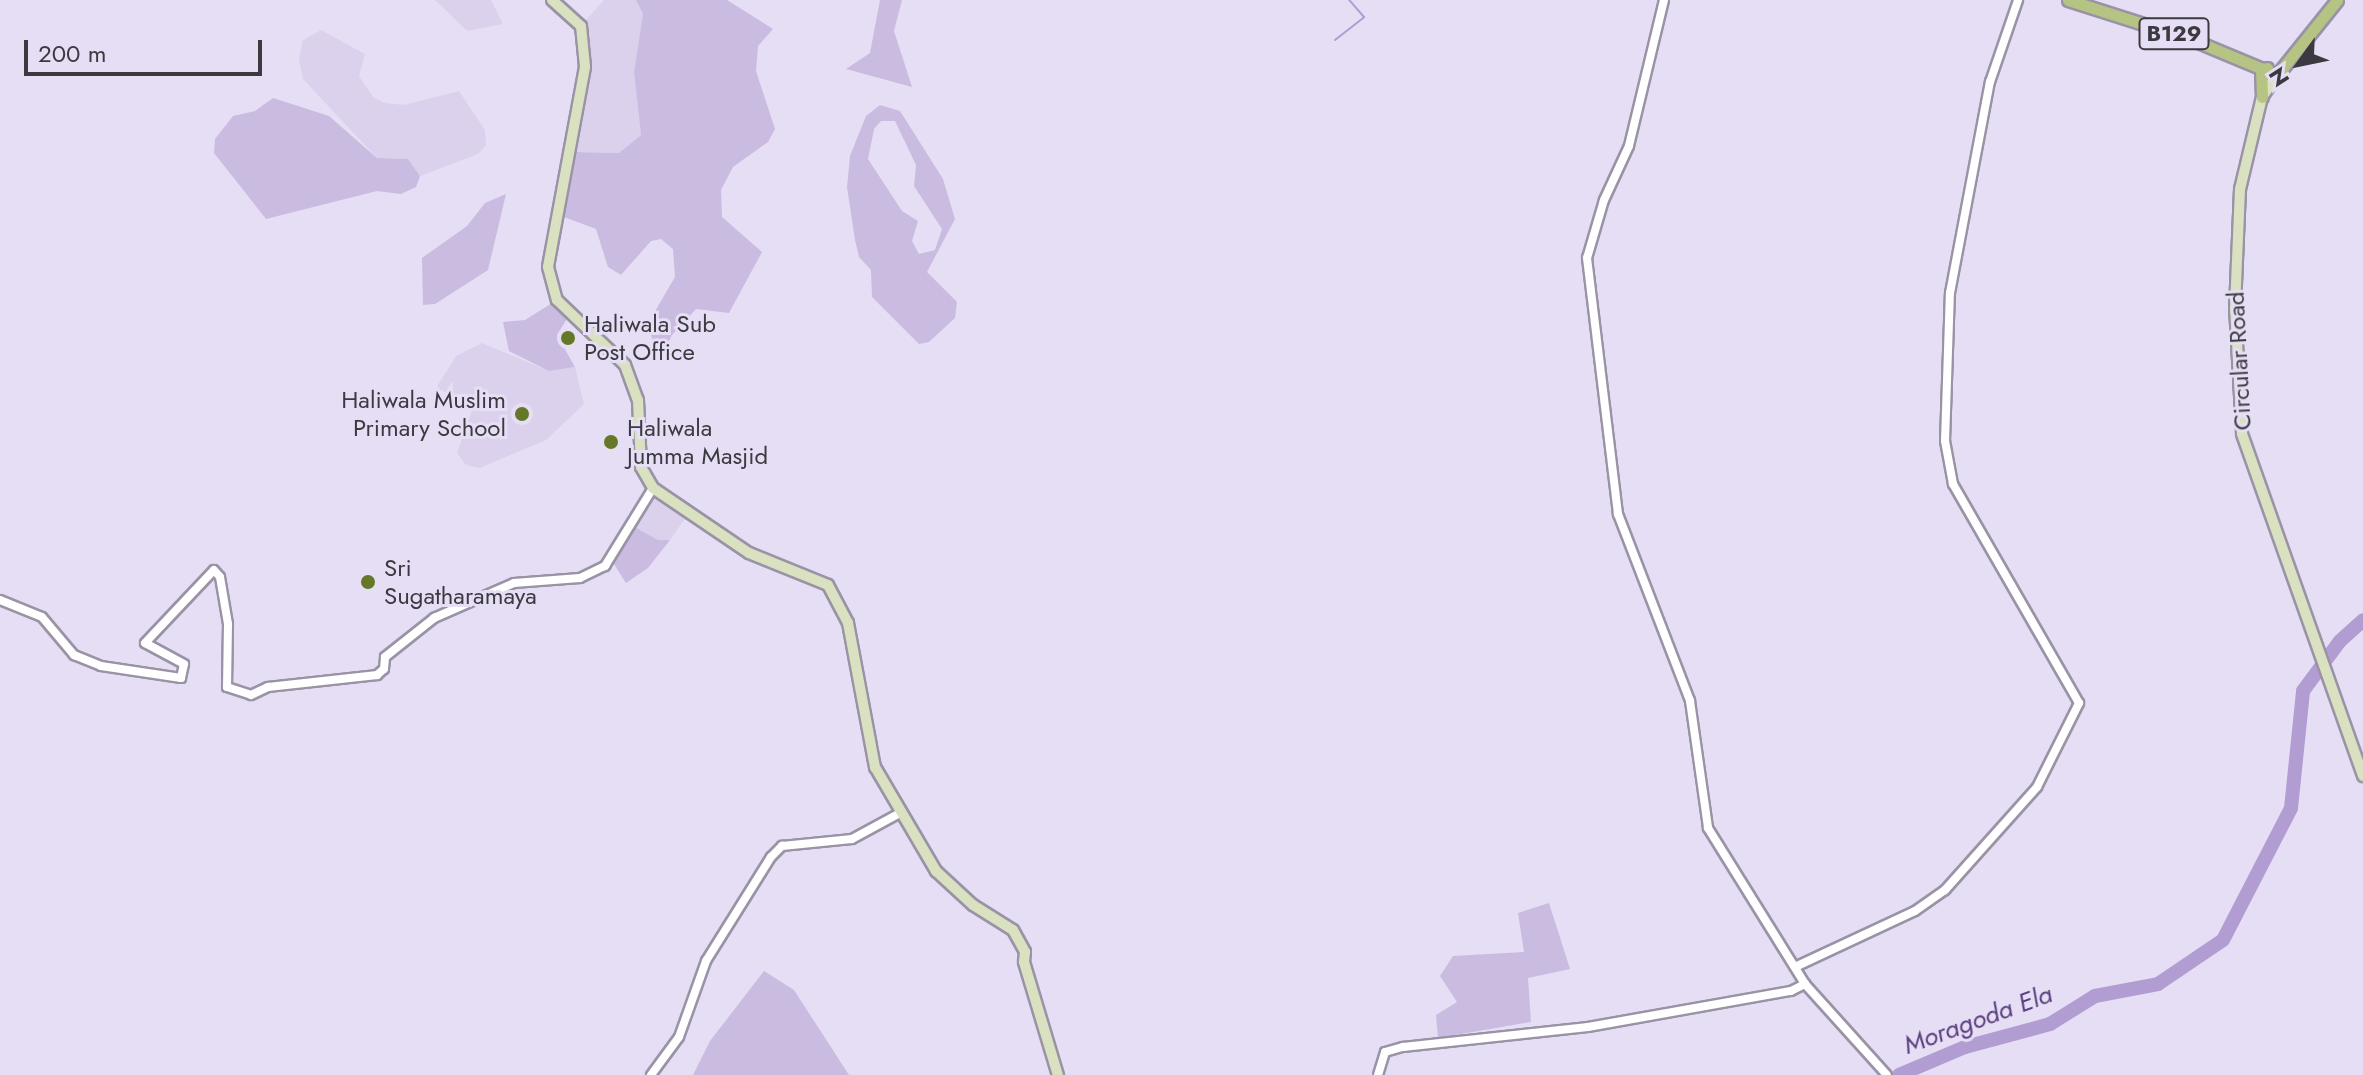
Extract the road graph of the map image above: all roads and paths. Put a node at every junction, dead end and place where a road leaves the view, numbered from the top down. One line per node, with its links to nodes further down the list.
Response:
1 (552, 0): 10 (main road)
2 (1664, 0): 14 (street)
3 (2018, 0): 14 (street)
4 (2068, 0): 7 (main road, B129)
5 (2337, 0): 6 (main road, Circular Road)
6 (2288, 57): 7 (main road); 8 (main road, Circular Road)
7 (2261, 69): 8 (main road, B129); 9 (main road)
8 (2277, 75): 9 (main road, Circular Road)
9 (2262, 97): 12 (main road, Circular Road)
10 (653, 488): 11 (street); 13 (main road)
11 (0, 600)
12 (2363, 776)
13 (900, 813): 16 (street); 17 (main road)
14 (1795, 967): 15 (street)
15 (1805, 984): 18 (street); 19 (street)
16 (652, 1073)
17 (1058, 1075)
18 (1378, 1075)
19 (1887, 1075)

